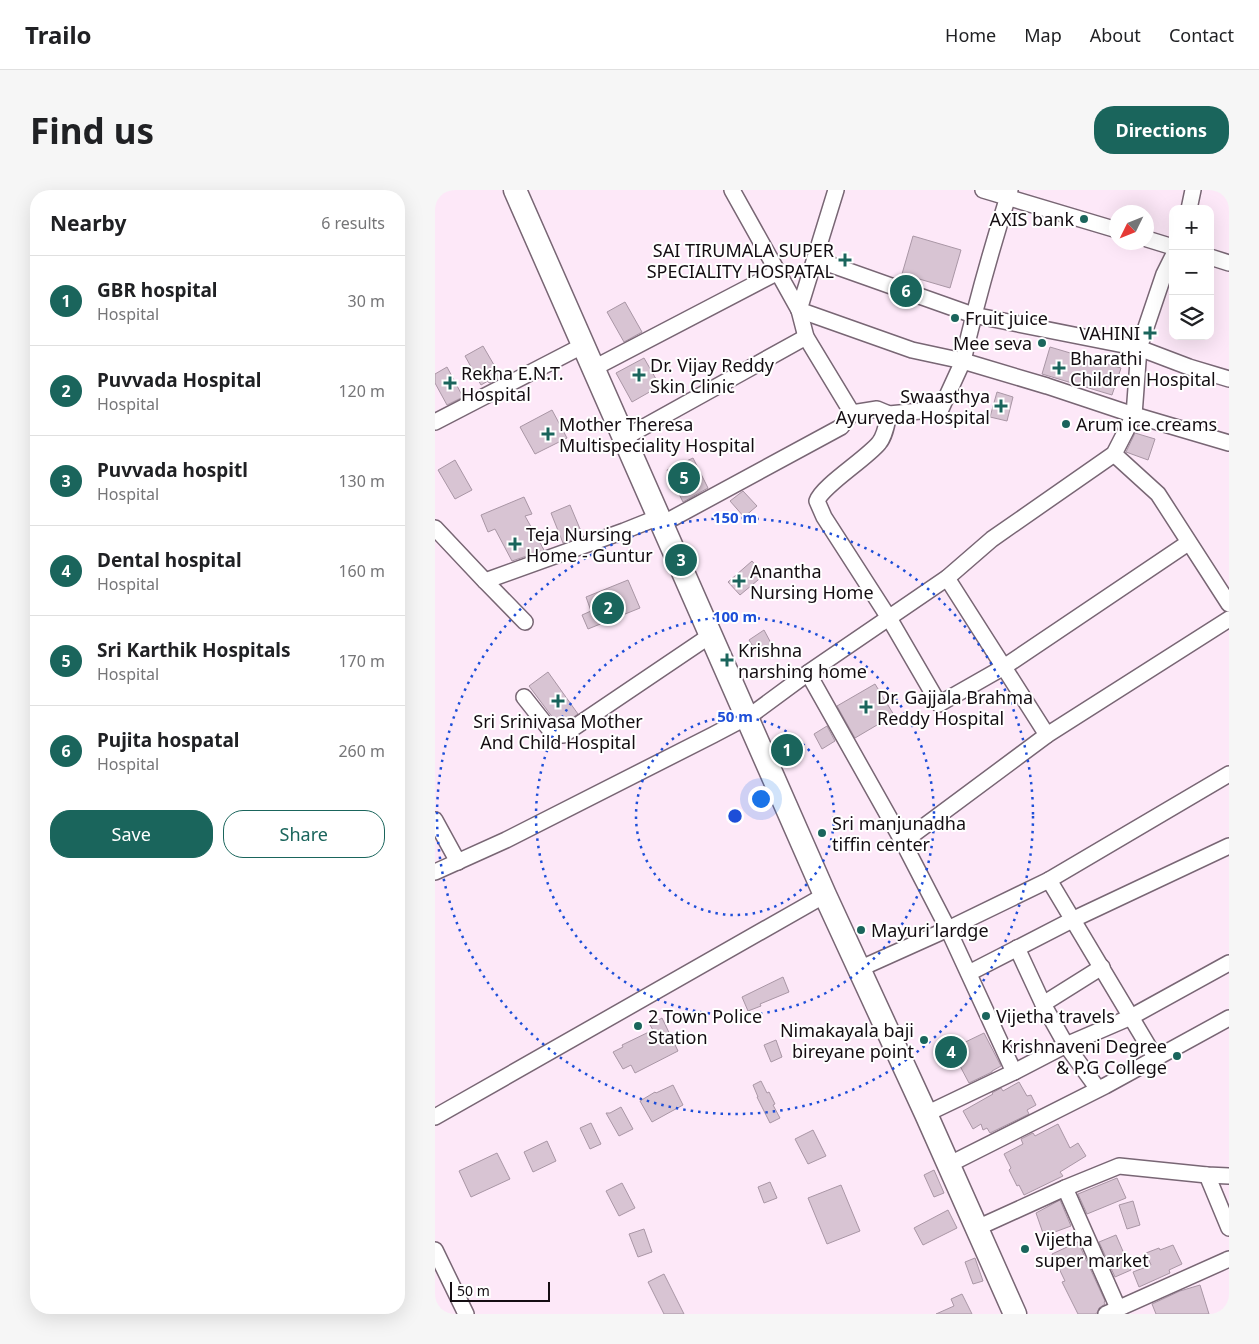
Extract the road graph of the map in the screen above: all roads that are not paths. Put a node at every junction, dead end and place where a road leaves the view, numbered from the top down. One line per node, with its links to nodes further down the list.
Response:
1 (515, 190): 19 (highway)
2 (732, 190): 15 (street)
3 (836, 190): 12 (street)
4 (983, 190): 6 (street)
5 (1193, 190): 7 (street)
6 (1009, 194): 8 (street); 17 (street)
7 (1190, 205)
8 (1109, 227)
9 (1154, 241): 10 (street)
10 (1169, 246)
11 (1214, 258): 13 (street)
12 (815, 259): 16 (street); 17 (street)
13 (1229, 262)
14 (1169, 265): 20 (street)
15 (777, 272): 16 (street); 22 (street)
16 (799, 310): 18 (street); 21 (street)
17 (973, 315): 20 (street); 21 (street)
18 (806, 337): 24 (street); 28 (street)
19 (584, 345): 22 (highway); 27 (street)
20 (1139, 348): 23 (street); 26 (street)
21 (963, 361): 25 (street); 26 (street)
22 (594, 368): 28 (highway)
23 (1229, 379)
24 (852, 414): 25 (street); 31 (street)
25 (889, 414): 37 (street)
26 (1134, 415): 29 (street); 30 (street)
27 (435, 422)
28 (624, 438): 31 (highway)
29 (1229, 443)
30 (1114, 454): 33 (street); 34 (street)
31 (661, 521): 35 (street); 40 (highway)
32 (435, 528): 35 (street)
33 (1188, 543): 36 (street); 41 (street)
34 (947, 578): 37 (street); 41 (street)
35 (485, 581): 39 (street)
36 (1229, 604)
37 (889, 618): 41 (street); 42 (street)
38 (1229, 619): 45 (street)
39 (525, 622)
40 (711, 635): 43 (street); 44 (highway)
41 (1004, 667): 45 (street)
42 (808, 673): 44 (street); 48 (street)
43 (525, 697)
44 (747, 717): 50 (street); 53 (highway)
45 (1047, 735): 48 (street)
46 (1229, 774): 52 (street)
47 (435, 820): 50 (street)
48 (903, 842): 55 (street)
49 (1229, 846): 54 (street)
50 (458, 862): 51 (street)
51 (435, 872)
52 (1049, 880): 54 (street); 55 (street)
53 (825, 894): 59 (highway); 69 (street)
54 (1074, 919): 56 (street); 58 (street)
55 (949, 929): 59 (street); 60 (street)
56 (1017, 948): 60 (street); 61 (street)
57 (1229, 963): 62 (street)
58 (1102, 966): 61 (street); 62 (street)
59 (859, 969): 68 (highway)
60 (969, 973): 66 (street)
61 (1043, 1004): 64 (street)
62 (1131, 1017): 64 (street); 65 (street)
63 (1229, 1018): 65 (street)
64 (1065, 1045): 66 (street); 67 (street)
65 (1156, 1059): 67 (street)
66 (1014, 1072): 68 (street)
67 (1097, 1090): 70 (street)
68 (926, 1114): 70 (highway)
69 (435, 1117)
70 (948, 1165): 74 (highway)
71 (1207, 1175): 72 (street); 73 (street); 75 (street)
72 (1229, 1176)
73 (1065, 1188): 74 (street); 78 (street)
74 (977, 1228): 80 (highway)
75 (1229, 1228)
76 (436, 1254): 79 (street)
77 (1229, 1259): 78 (street)
78 (1112, 1311)
79 (467, 1314)
80 (1015, 1314)

